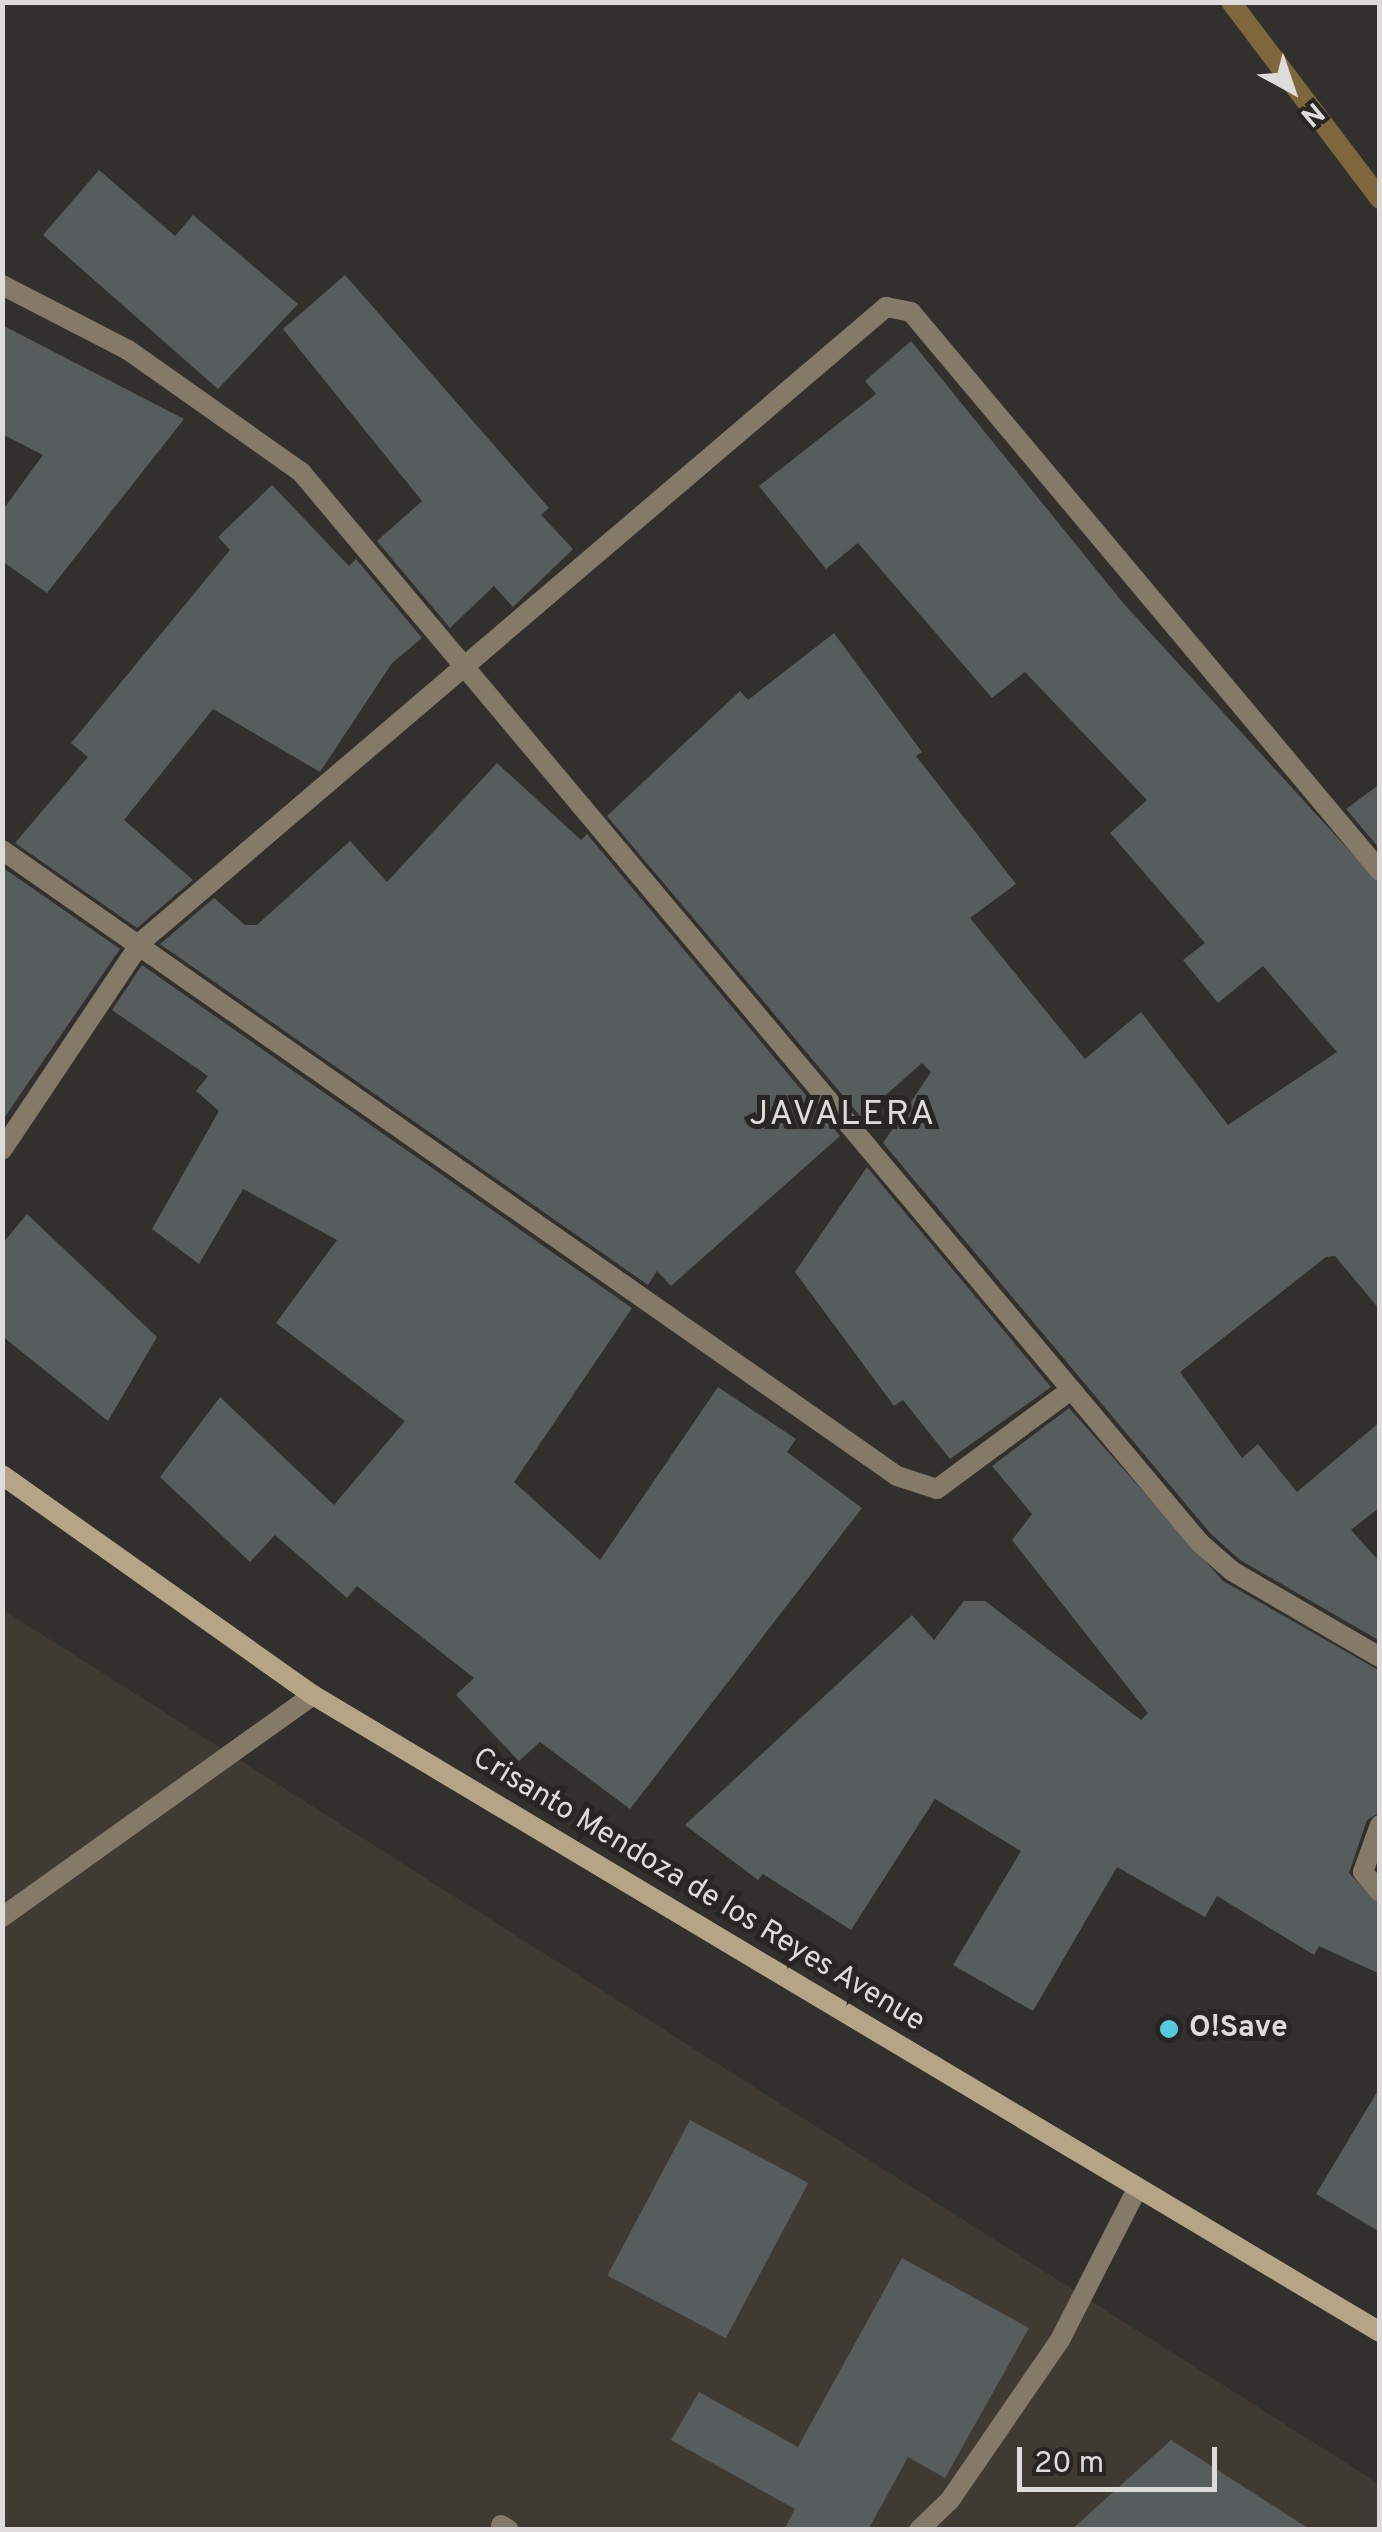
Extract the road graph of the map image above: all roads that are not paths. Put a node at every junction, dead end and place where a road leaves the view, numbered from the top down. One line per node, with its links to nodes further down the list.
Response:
1 (2, 285): 2 (street)
2 (465, 664): 4 (street); 5 (street); 7 (street)
3 (2, 850): 5 (street)
4 (1380, 871)
5 (141, 942): 6 (street); 7 (street)
6 (2, 1150)
7 (1068, 1392): 9 (street)
8 (2, 1476): 10 (main road, Crisanto Mendoza de los Reyes Avenue)
9 (1380, 1657)
10 (313, 1694): 13 (street); 14 (main road, Crisanto Mendoza de los Reyes Avenue)
11 (1380, 1825): 12 (street)
12 (1380, 1892)
13 (2, 1916)
14 (1137, 2189): 15 (main road, Crisanto Mendoza de los Reyes Avenue); 16 (street)
15 (1380, 2332)
16 (919, 2530)

